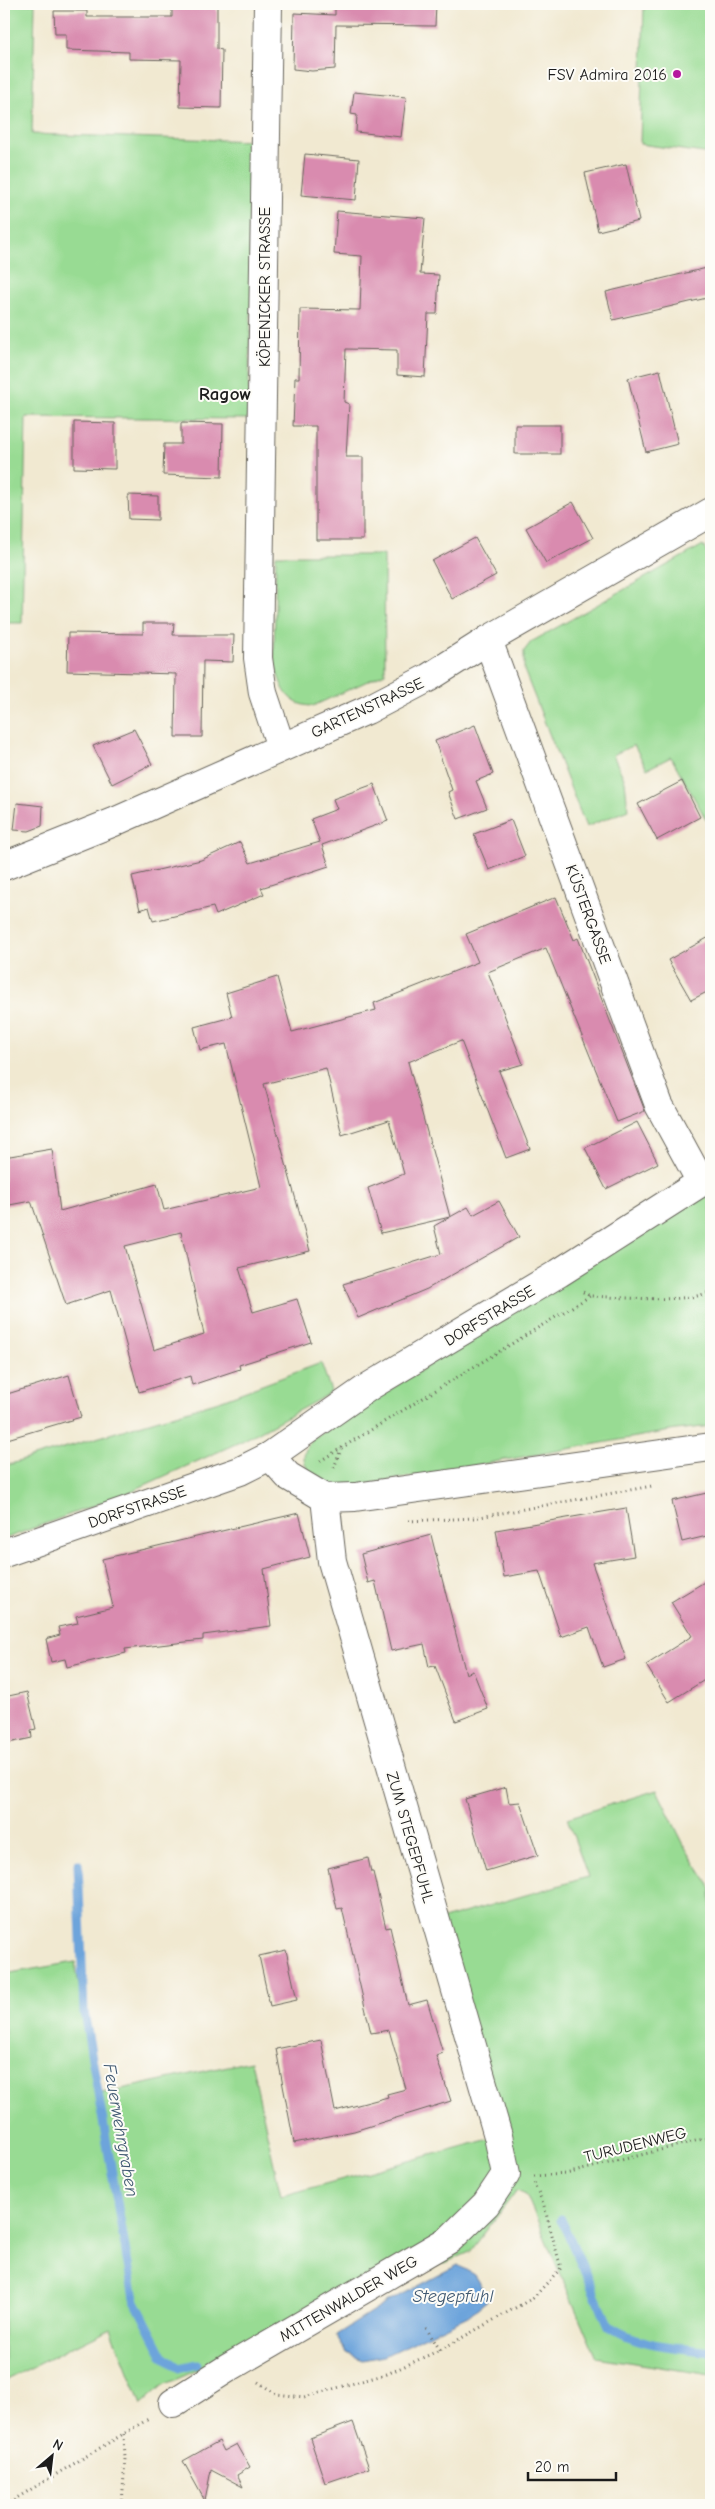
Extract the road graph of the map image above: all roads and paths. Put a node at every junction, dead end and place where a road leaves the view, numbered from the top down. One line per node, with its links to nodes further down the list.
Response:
1 (268, 4): 4 (street, KÖPENICKER STRASSE)
2 (711, 512): 3 (street, GARTENSTRASSE)
3 (488, 640): 4 (street, GARTENSTRASSE); 6 (street, KÜSTERGASSE)
4 (281, 747): 5 (street, GARTENSTRASSE)
5 (4, 866)
6 (706, 1179): 7 (street, DORFSTRASSE)
7 (559, 1273): 9 (path); 11 (street, DORFSTRASSE)
8 (711, 1291): 9 (path)
9 (590, 1296): 12 (path)
10 (711, 1447): 14 (street)
11 (270, 1456): 12 (street); 16 (street, DORFSTRASSE)
12 (288, 1476): 14 (street)
13 (660, 1484): 15 (path)
14 (325, 1498): 19 (street, ZUM STEGEPFUHL)
15 (406, 1521)
16 (4, 1553)
17 (711, 2138): 18 (path, TURUDENWEG)
18 (566, 2174)
19 (519, 2175): 21 (path); 22 (street, MITTENWALDER WEG)
20 (426, 2328): 21 (path)
21 (440, 2350): 22 (path)
22 (228, 2368): 23 (street, MITTENWALDER WEG)
23 (174, 2403)
24 (5, 2505): 25 (path)
25 (122, 2505)

